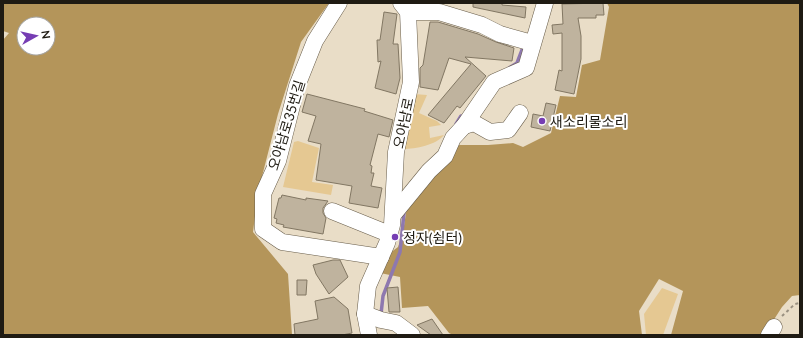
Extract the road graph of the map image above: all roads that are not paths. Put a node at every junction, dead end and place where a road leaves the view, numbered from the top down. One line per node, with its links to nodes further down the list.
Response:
1 (339, 3): 10 (street, 오야남로35번길)
2 (545, 3): 4 (street)
3 (404, 8): 4 (street, 오야남로); 8 (street, 오야남로)
4 (532, 43): 6 (street)
5 (520, 113): 6 (street)
6 (464, 126): 8 (street)
7 (332, 211): 9 (street)
8 (392, 215): 9 (street, 오야남로)
9 (389, 234): 10 (street, 오야남로)
10 (381, 257): 11 (street, 오야남로)
11 (365, 314): 12 (street, 오야남로); 13 (street)
12 (369, 335)
13 (412, 335)

